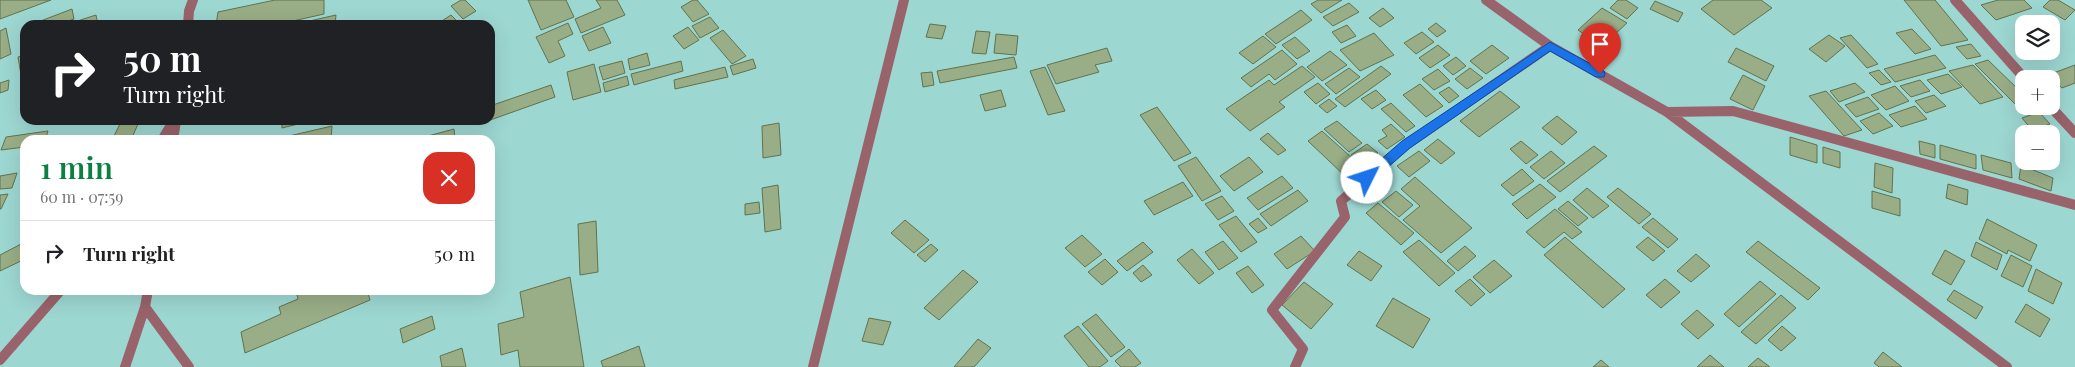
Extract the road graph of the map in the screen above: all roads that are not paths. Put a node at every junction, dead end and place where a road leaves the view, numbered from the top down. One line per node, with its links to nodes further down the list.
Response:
1 (193, 0): 5 (street)
2 (904, 0): 18 (street)
3 (1486, 0): 6 (street)
4 (1955, 0): 7 (street)
5 (189, 20)
6 (1550, 46): 8 (street); 19 (street)
7 (2017, 70)
8 (1667, 112): 11 (street); 20 (street)
9 (2058, 115): 10 (street)
10 (2075, 133)
11 (2075, 205)
12 (57, 295): 15 (street)
13 (147, 295): 14 (street)
14 (145, 307): 16 (street); 17 (street)
15 (0, 360)
16 (125, 367)
17 (190, 367)
18 (813, 367)
19 (1295, 367)
20 (2007, 367)

